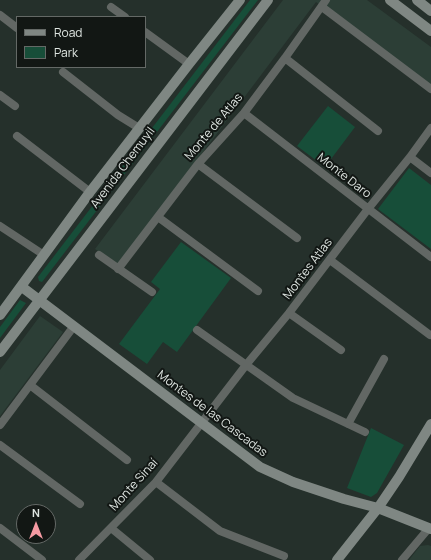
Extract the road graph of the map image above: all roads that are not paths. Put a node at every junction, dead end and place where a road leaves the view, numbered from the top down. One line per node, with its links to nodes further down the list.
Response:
1 (268, 0): 40 (main road, Avenida Chemuyil)
2 (390, 0): 11 (main road)
3 (417, 0): 7 (main road)
4 (236, 1): 14 (main road, Avenida Chemuyil)
5 (324, 4): 13 (street, Monte de Atlas); 16 (street)
6 (111, 7): 9 (street)
7 (431, 11)
8 (0, 15): 10 (street)
9 (123, 16)
10 (16, 27)
11 (431, 31)
12 (146, 33): 14 (street)
13 (285, 58): 19 (street, Monte de Atlas); 22 (street)
14 (188, 64): 20 (main road, Avenida Chemuyil)
15 (63, 72): 20 (street)
16 (431, 89)
17 (0, 95): 18 (street)
18 (15, 106)
19 (244, 113): 25 (street, Monte de Atlas); 28 (street, Monte Daro)
20 (139, 128): 27 (main road, Avenida Chemuyil)
21 (431, 128): 24 (street, Montes Atlas)
22 (378, 131)
23 (17, 136): 27 (street)
24 (410, 157): 26 (street); 28 (street, Montes Atlas)
25 (198, 164): 29 (street, Monte de Atlas); 31 (street)
26 (431, 173)
27 (90, 192): 32 (main road, Avenida Chemuyil)
28 (368, 209): 34 (street, Monte Daro); 35 (street, Montes Atlas)
29 (158, 217): 36 (street, Monte de Atlas); 38 (street)
30 (0, 226): 32 (street)
31 (297, 238)
32 (44, 255): 37 (main road, Avenida Chemuyil)
33 (99, 255): 36 (street)
34 (431, 257)
35 (330, 260): 41 (street, Montes Atlas); 45 (street)
36 (118, 269): 39 (street)
37 (22, 287): 40 (main road, Montes de las Cascadas); 42 (main road, Avenida Chemuyil)
38 (258, 291)
39 (152, 292)
40 (39, 300): 43 (main road, Montes de las Cascadas); 47 (main road, Avenida Chemuyil)
41 (290, 313): 46 (street); 49 (street, Montes Atlas)
42 (0, 315)
43 (74, 326): 50 (street); 51 (main road, Montes de las Cascadas)
44 (197, 330): 49 (street)
45 (430, 335)
46 (341, 350)
47 (0, 352)
48 (384, 359): 52 (street)
49 (246, 365): 51 (street, Montes Atlas); 52 (street)
50 (30, 385): 54 (street); 57 (street)
51 (202, 423): 58 (street, Monte Sinaí); 60 (main road, Montes de las Cascadas)
52 (348, 424): 55 (street)
53 (431, 424): 60 (main road)
54 (0, 425)
55 (365, 432)
56 (0, 445): 59 (street)
57 (126, 460)
58 (156, 482): 62 (street, Monte Sinaí); 64 (street)
59 (80, 504)
60 (378, 508): 63 (main road, Montes de las Cascadas); 68 (main road)
61 (0, 528): 65 (street)
62 (111, 528): 66 (street, Monte Sinaí); 67 (street)
63 (430, 528): 69 (street)
64 (284, 556)
65 (42, 560)
66 (79, 560)
67 (150, 560)
68 (337, 560)
69 (402, 560)

